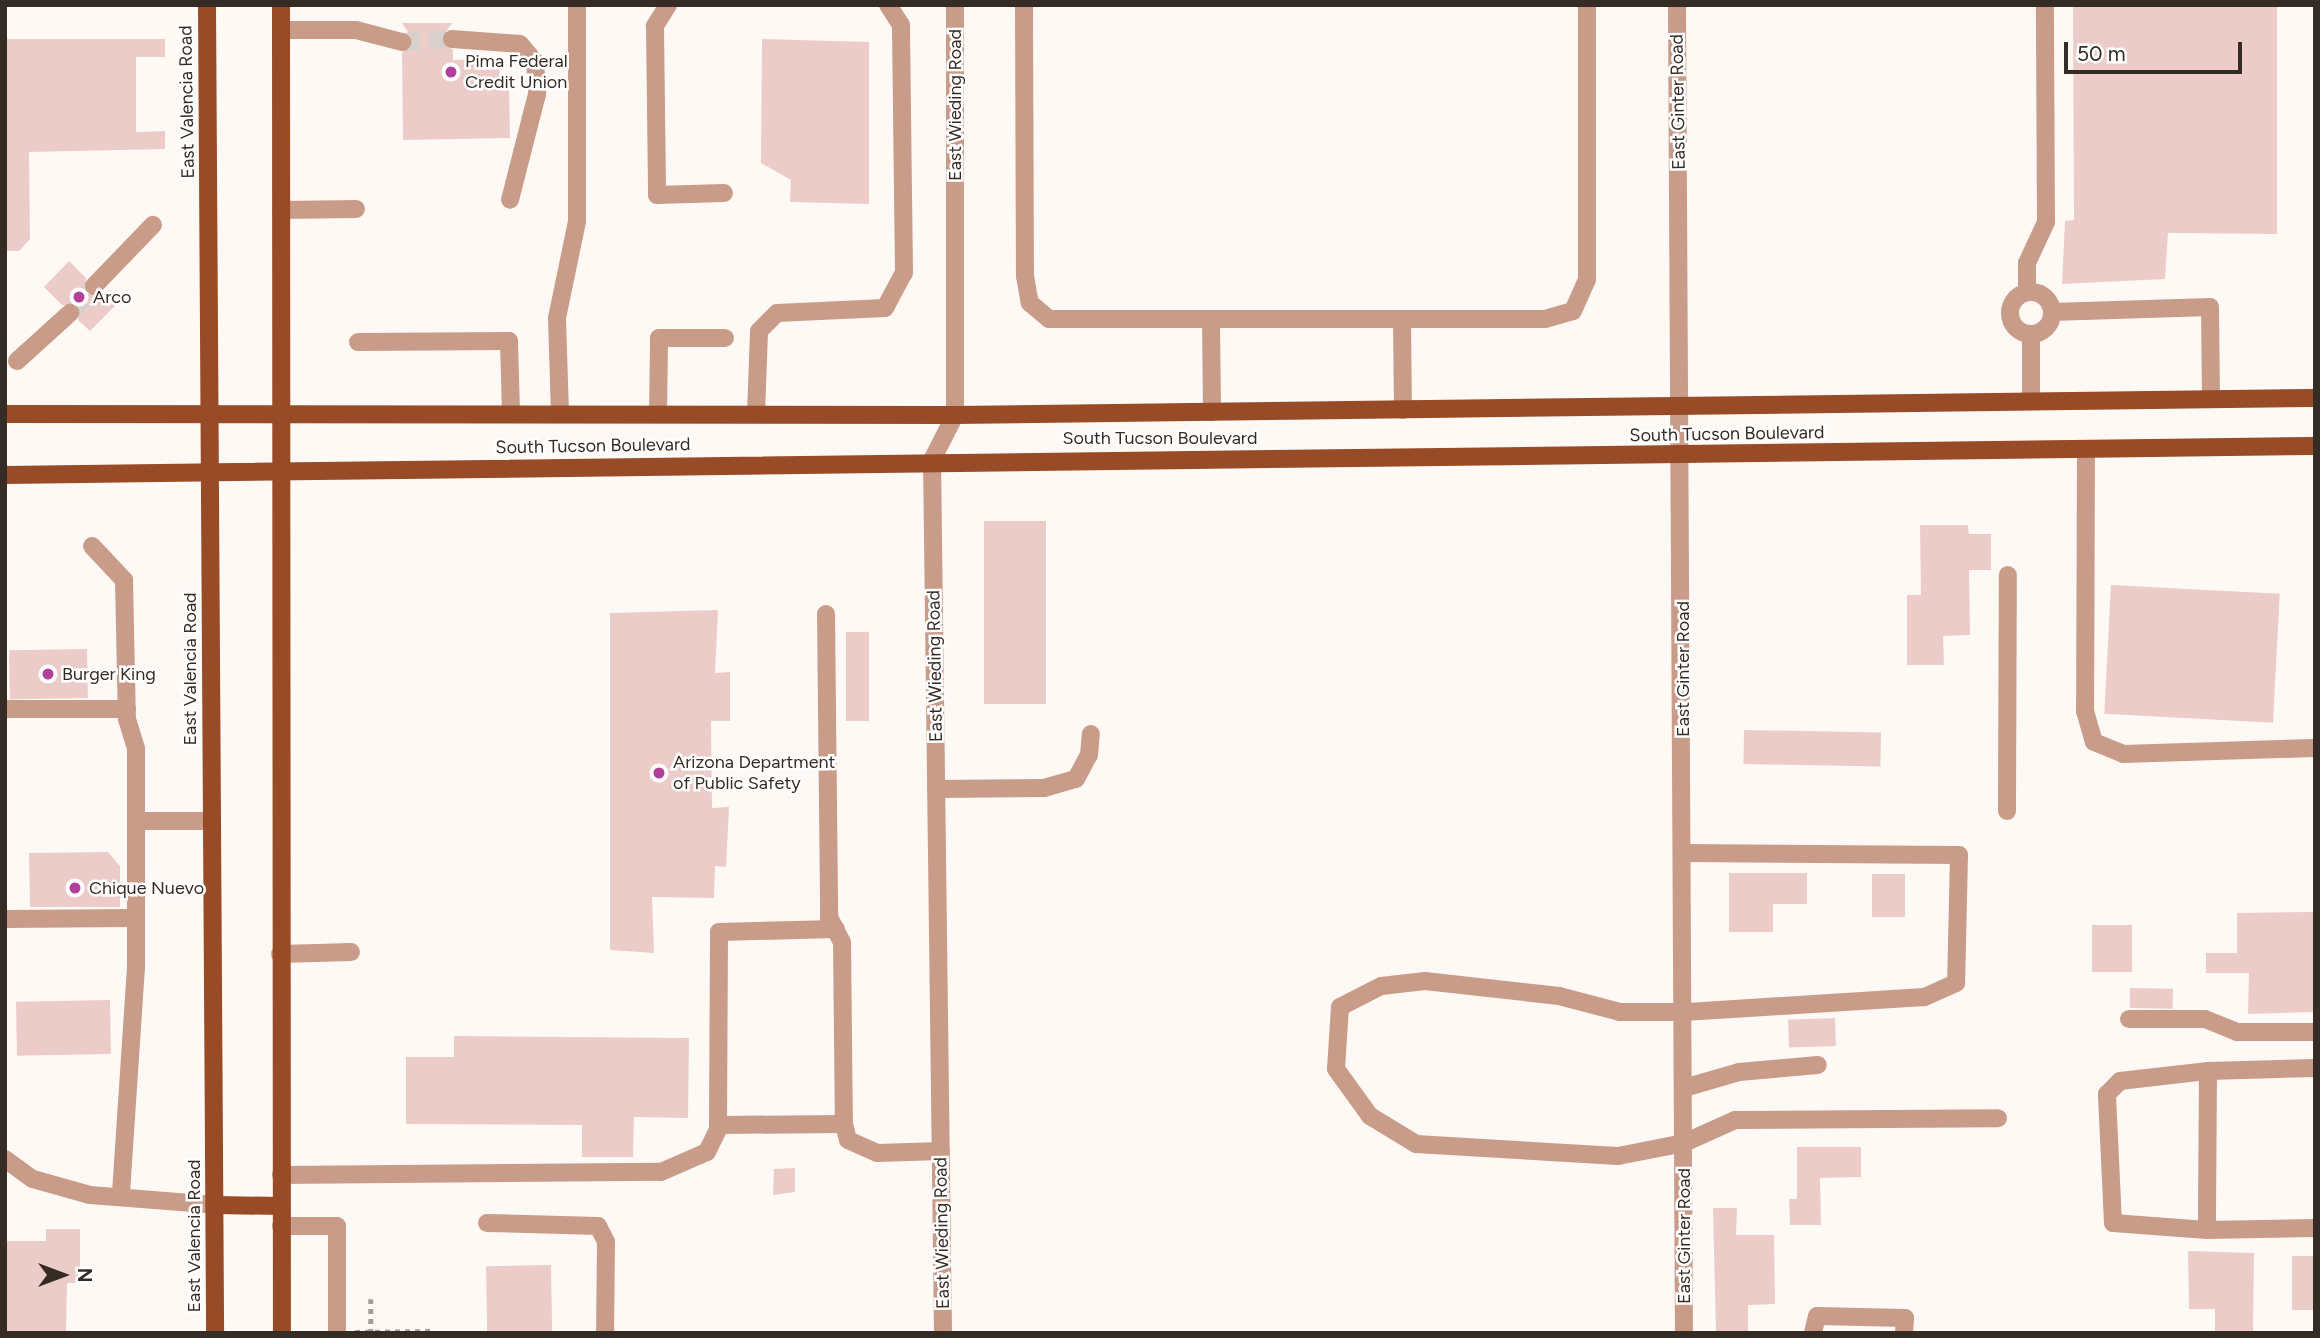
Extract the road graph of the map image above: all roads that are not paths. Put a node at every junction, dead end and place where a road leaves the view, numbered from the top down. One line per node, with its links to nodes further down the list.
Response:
1 (207, 5): 36 (main road, East Valencia Road)
2 (281, 5): 11 (main road)
3 (577, 5): 39 (street)
4 (668, 5): 14 (street)
5 (888, 5): 41 (street)
6 (955, 5): 42 (street, East Wieding Road)
7 (1024, 5): 23 (street)
8 (1587, 5): 24 (street)
9 (1677, 5): 32 (street, East Ginter Road)
10 (2045, 5): 20 (street)
11 (281, 30): 13 (street); 17 (main road)
12 (452, 39): 15 (street)
13 (402, 43)
14 (724, 193)
15 (510, 200)
16 (356, 209): 17 (street)
17 (281, 210): 34 (main road)
18 (153, 225): 19 (street)
19 (94, 286)
20 (2027, 291): 21 (street); 25 (street)
21 (2052, 312): 25 (street); 30 (street)
22 (70, 313): 28 (street)
23 (1211, 319): 24 (street); 35 (street)
24 (1402, 319): 33 (street)
25 (2031, 335): 31 (street)
26 (725, 338): 40 (street)
27 (358, 342): 38 (street)
28 (17, 361)
29 (2315, 398): 30 (main road, South Tucson Boulevard)
30 (2211, 399): 31 (main road, South Tucson Boulevard)
31 (2032, 401): 32 (main road, South Tucson Boulevard)
32 (1683, 406): 33 (main road, South Tucson Boulevard); 45 (street, East Ginter Road)
33 (1403, 410): 35 (main road, South Tucson Boulevard)
34 (281, 412): 36 (main road, South Tucson Boulevard); 38 (main road, South Tucson Boulevard); 48 (main road)
35 (1212, 412): 42 (main road, South Tucson Boulevard)
36 (209, 413): 37 (main road, South Tucson Boulevard); 47 (main road, East Valencia Road)
37 (5, 414)
38 (512, 414): 39 (main road, South Tucson Boulevard)
39 (560, 414): 40 (main road, South Tucson Boulevard)
40 (658, 414): 41 (main road, South Tucson Boulevard)
41 (756, 414): 42 (main road, South Tucson Boulevard)
42 (955, 415): 46 (street, East Wieding Road)
43 (2315, 446): 44 (main road, South Tucson Boulevard)
44 (2086, 450): 45 (main road, South Tucson Boulevard); 56 (street)
45 (1683, 456): 46 (main road, South Tucson Boulevard); 61 (street, East Ginter Road)
46 (932, 460): 48 (main road, South Tucson Boulevard); 57 (street, East Wieding Road)
47 (209, 473): 48 (main road, South Tucson Boulevard); 49 (main road, South Tucson Boulevard); 60 (main road, East Valencia Road)
48 (279, 473): 66 (main road)
49 (5, 475)
50 (92, 546): 54 (street)
51 (2008, 575): 58 (street)
52 (826, 614): 64 (street)
53 (5, 709): 54 (street)
54 (127, 709): 59 (street)
55 (1091, 734): 57 (street)
56 (2315, 748)
57 (936, 789): 78 (street, East Wieding Road)
58 (2007, 811)
59 (136, 821): 60 (street); 62 (street)
60 (211, 821): 82 (main road, East Valencia Road)
61 (1683, 853): 67 (street, East Ginter Road); 67 (street)
62 (135, 918): 63 (street); 81 (street)
63 (5, 919)
64 (836, 929): 75 (street); 76 (street)
65 (351, 952): 66 (street)
66 (280, 954): 80 (main road)
67 (1683, 1012): 73 (street, East Ginter Road); 77 (street)
68 (2129, 1019): 69 (street)
69 (2315, 1032)
70 (1818, 1065): 73 (street)
71 (2315, 1068): 72 (street)
72 (2207, 1071): 87 (street); 87 (street)
73 (1684, 1088): 77 (street, East Ginter Road)
74 (1998, 1118): 77 (street)
75 (844, 1124): 76 (street); 78 (street)
76 (718, 1127): 80 (street)
77 (1684, 1143): 93 (street, East Ginter Road)
78 (941, 1151): 92 (street, East Wieding Road)
79 (5, 1159): 82 (street)
80 (281, 1175): 83 (main road)
81 (121, 1194)
82 (216, 1205): 83 (main road); 88 (main road, East Valencia Road)
83 (281, 1206): 85 (main road)
84 (487, 1223): 91 (street)
85 (281, 1226): 89 (main road); 90 (street)
86 (2315, 1228): 87 (street)
87 (2207, 1230)
88 (215, 1333)
89 (282, 1333)
90 (337, 1333)
91 (605, 1333)
92 (943, 1333)
93 (1684, 1333)
94 (1813, 1333): 95 (street)
95 (1904, 1333)

